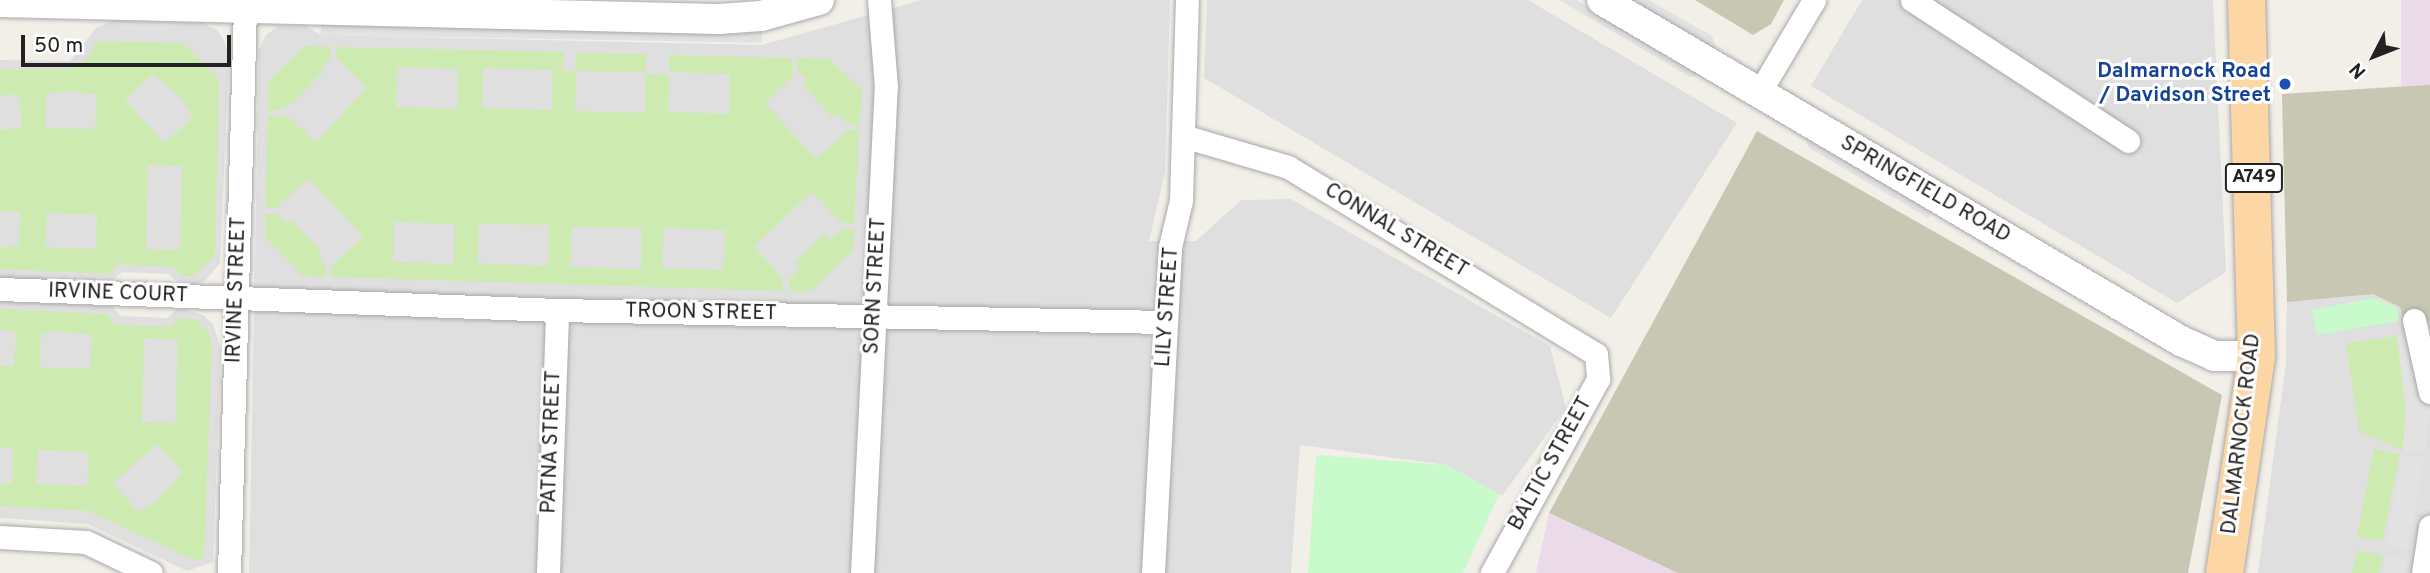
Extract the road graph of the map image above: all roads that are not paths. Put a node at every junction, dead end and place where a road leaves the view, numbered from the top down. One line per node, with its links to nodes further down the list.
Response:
1 (819, 0): 9 (street)
2 (879, 0): 17 (street, SORN STREET)
3 (1187, 0): 12 (street, LILY STREET)
4 (1602, 0): 11 (street, SPRINGFIELD ROAD)
5 (1814, 0): 11 (street)
6 (1912, 0): 13 (street)
7 (2246, 0): 21 (main road, DALMARNOCK ROAD / A749)
8 (0, 2): 10 (street)
9 (335, 5): 10 (street)
10 (245, 7): 15 (street, IRVINE STREET)
11 (1759, 93): 21 (street, SPRINGFIELD ROAD)
12 (1183, 136): 19 (street, LILY STREET); 20 (street, CONNAL STREET)
13 (2128, 141)
14 (0, 289): 15 (street, IRVINE COURT)
15 (237, 299): 16 (street, TROON STREET); 26 (street, IRVINE STREET)
16 (557, 310): 17 (street, TROON STREET); 27 (street, PATNA STREET)
17 (874, 316): 19 (street, TROON STREET); 28 (street, SORN STREET)
18 (2414, 320): 22 (street)
19 (1165, 322): 29 (street, LILY STREET)
20 (1596, 355): 30 (street, BALTIC STREET)
21 (2256, 356): 31 (main road, DALMARNOCK ROAD / A749)
22 (2430, 392)
23 (2430, 527): 32 (street)
24 (0, 537): 25 (street)
25 (151, 573)
26 (229, 573)
27 (548, 573)
28 (862, 573)
29 (1153, 573)
30 (1492, 573)
31 (2224, 573)
32 (2423, 573)

